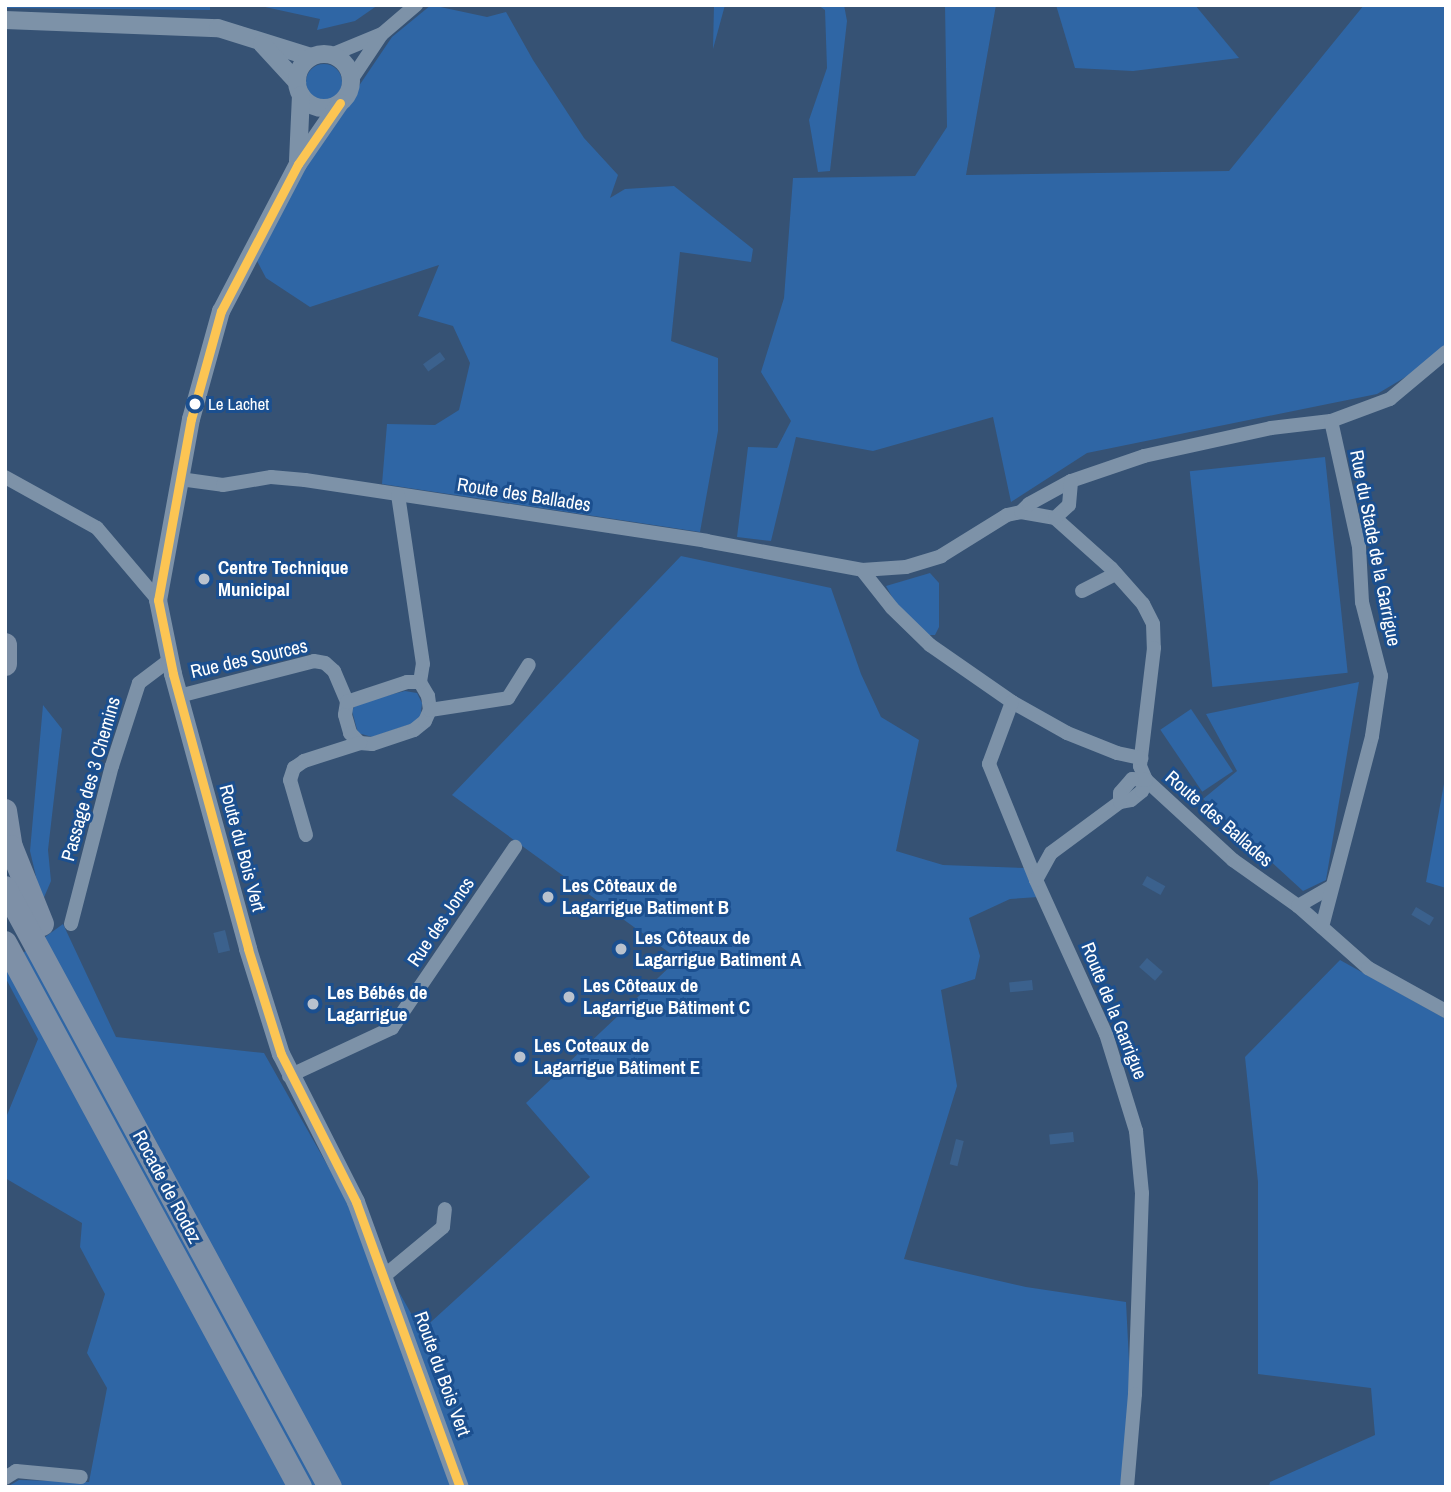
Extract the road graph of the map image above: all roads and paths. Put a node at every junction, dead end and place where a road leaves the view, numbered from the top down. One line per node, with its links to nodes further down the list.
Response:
1 (416, 5): 3 (street)
2 (10, 20): 4 (street)
3 (382, 34): 5 (street); 7 (street)
4 (262, 44): 6 (street); 8 (street)
5 (331, 55): 6 (street); 7 (street)
6 (311, 57): 8 (street)
7 (351, 80): 9 (street)
8 (299, 88): 9 (street); 10 (street)
9 (340, 103): 10 (street, Route du Bois Vert)
10 (298, 164): 14 (street, Route du Bois Vert)
11 (1446, 352): 12 (street, Route des Ballades)
12 (1331, 421): 15 (street, Route des Ballades); 39 (street, Rue du Stade de la Garrigue)
13 (5, 477): 22 (street)
14 (180, 479): 16 (street, Route des Ballades); 22 (street, Route du Bois Vert)
15 (1072, 481): 17 (street, Route des Ballades); 18 (street)
16 (398, 495): 19 (street, Route des Ballades); 27 (street)
17 (1021, 512): 18 (street); 19 (street, Route des Ballades)
18 (1055, 518): 20 (street, Route des Ballades)
19 (862, 570): 30 (street)
20 (1116, 574): 21 (street); 33 (street, Route des Ballades)
21 (1082, 591)
22 (158, 600): 24 (street, Route du Bois Vert)
23 (5, 645): 25 (highway)
24 (170, 660): 28 (street, Route du Bois Vert); 42 (street, Passage des 3 Chemins)
25 (5, 664)
26 (529, 665): 31 (street)
27 (420, 682): 29 (street); 31 (street)
28 (179, 696): 29 (street, Rue des Sources); 46 (street, Route du Bois Vert)
29 (347, 702): 32 (street, Rue des Sources)
30 (1012, 702): 33 (street); 38 (street, Route de la Garrigue)
31 (430, 710): 32 (street)
32 (360, 743): 36 (street)
33 (1141, 758): 34 (street, Route des Ballades)
34 (1146, 780): 38 (street); 41 (street, Route des Ballades)
35 (5, 811): 47 (highway)
36 (306, 835)
37 (515, 848): 46 (street, Rue des Joncs)
38 (1036, 880): 55 (street, Route de la Garrigue)
39 (1331, 887): 41 (street); 43 (street, Rue du Stade de la Garrigue)
40 (5, 888): 47 (highway, Rocade de Rodez)
41 (1298, 906): 43 (street, Route des Ballades)
42 (71, 924)
43 (1322, 927): 45 (street, Route des Ballades)
44 (5, 946): 52 (highway, Rocade de Rodez)
45 (1446, 1011)
46 (289, 1076): 49 (street, Route du Bois Vert)
47 (122, 1103): 53 (highway, Rocade de Rodez)
48 (445, 1209): 49 (street)
49 (383, 1278): 54 (street, Route du Bois Vert)
50 (80, 1477): 51 (street)
51 (5, 1478)
52 (300, 1487)
53 (330, 1487)
54 (460, 1487)
55 (1127, 1487)

